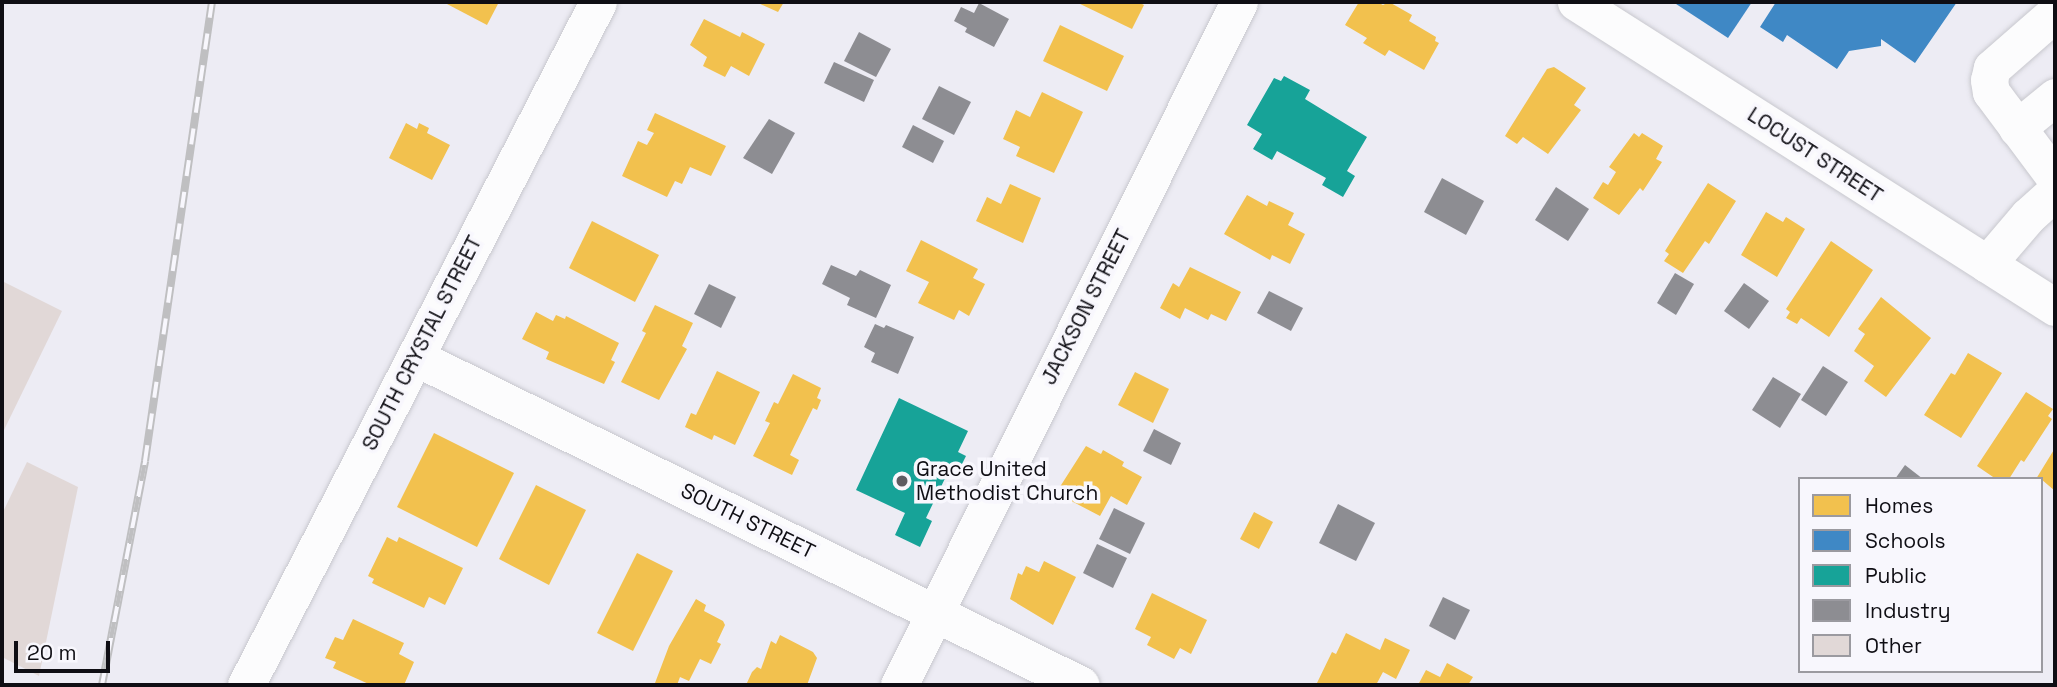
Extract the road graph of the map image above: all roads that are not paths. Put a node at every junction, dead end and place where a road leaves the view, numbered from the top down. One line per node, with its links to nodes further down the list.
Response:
1 (598, 2): 11 (street, SOUTH CRYSTAL STREET)
2 (1240, 2): 12 (street, JACKSON STREET)
3 (1576, 2): 9 (street, LOCUST STREET)
4 (2055, 13): 6 (street)
5 (2055, 97): 6 (street)
6 (2017, 128): 7 (street)
7 (2055, 178)
8 (2055, 192): 9 (street)
9 (1987, 264): 10 (street, LOCUST STREET)
10 (2055, 307)
11 (415, 357): 12 (street, SOUTH STREET); 13 (street, SOUTH CRYSTAL STREET)
12 (933, 612): 14 (street, JACKSON STREET); 15 (street, SOUTH STREET)
13 (246, 685)
14 (899, 685)
15 (1081, 685)

